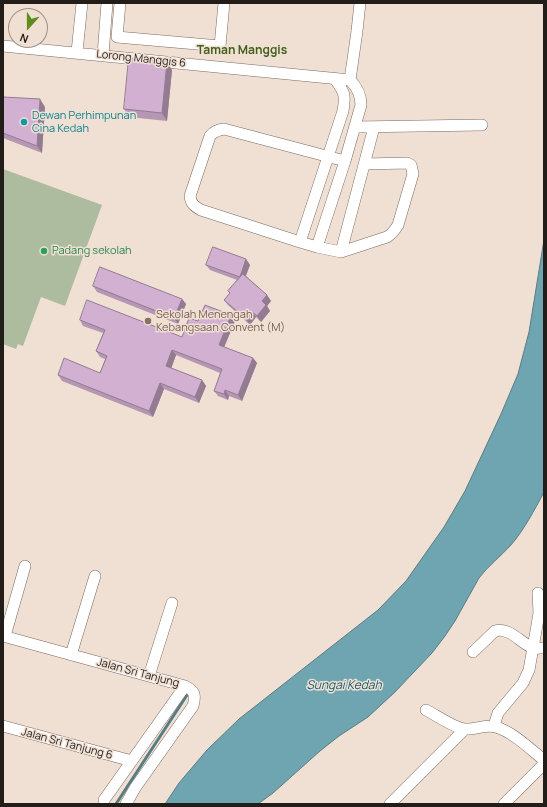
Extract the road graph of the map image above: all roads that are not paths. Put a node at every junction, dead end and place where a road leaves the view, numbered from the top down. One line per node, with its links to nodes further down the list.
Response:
1 (82, 3): 7 (street)
2 (107, 3): 8 (street)
3 (120, 3): 4 (street)
4 (224, 3)
5 (360, 3): 10 (street)
6 (3, 46): 7 (street, Lorong Manggis 6)
7 (77, 52): 8 (street, Lorong Manggis 6)
8 (103, 55): 9 (street, Lorong Manggis 6)
9 (335, 79): 10 (street, Lorong Manggis 6); 14 (street)
10 (350, 80): 12 (street)
11 (482, 125): 13 (street)
12 (355, 127): 13 (street); 15 (street)
13 (374, 127): 16 (street)
14 (329, 156): 15 (street); 17 (street); 17 (street)
15 (345, 161): 18 (street)
16 (365, 164): 19 (street); 19 (street)
17 (300, 242): 18 (street)
18 (318, 247): 19 (street)
19 (341, 252)
20 (25, 566): 24 (street)
21 (95, 576): 27 (street)
22 (538, 593): 25 (street)
23 (172, 603): 28 (street)
24 (4, 636): 27 (street, Jalan Sri Tanjung)
25 (539, 648): 26 (street); 32 (street)
26 (473, 652)
27 (72, 655): 28 (street, Jalan Sri Tanjung)
28 (149, 676): 29 (street, Jalan Sri Tanjung)
29 (185, 686): 35 (street, Jalan Sri Tanjung); 38 (street)
30 (426, 710): 33 (street)
31 (3, 726): 35 (street, Jalan Sri Tanjung 6)
32 (494, 726): 33 (street); 34 (street)
33 (465, 729): 39 (street)
34 (544, 760)
35 (132, 761): 37 (street, Jalan Sri Tanjung)
36 (544, 764): 40 (street)
37 (104, 800)
38 (126, 804)
39 (390, 804)
40 (504, 804)

